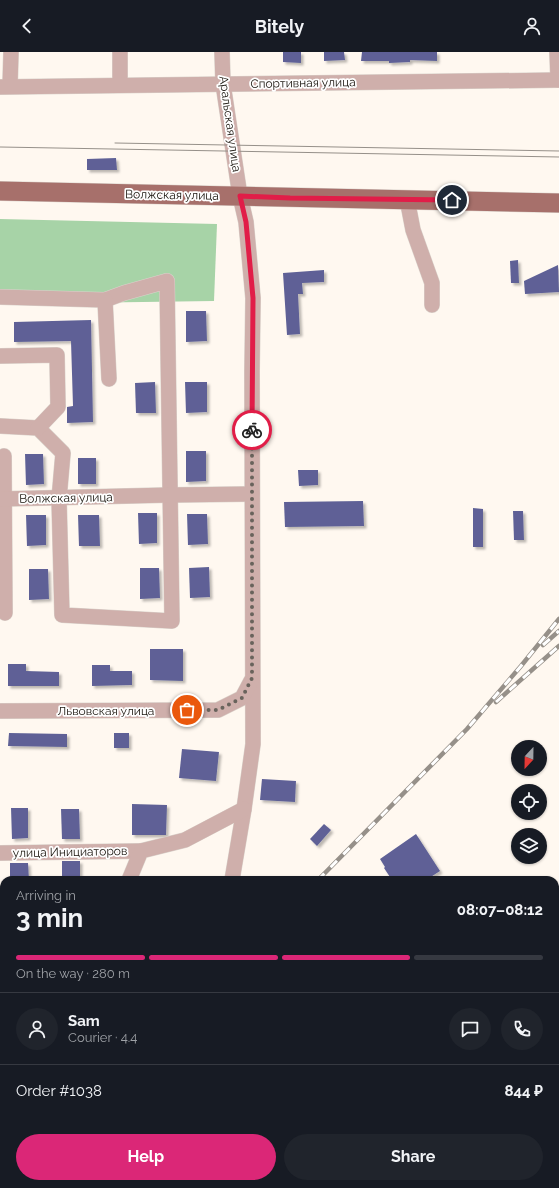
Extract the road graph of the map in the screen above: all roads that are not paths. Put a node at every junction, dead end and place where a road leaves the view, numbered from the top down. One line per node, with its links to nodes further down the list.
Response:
1 (11, 52): 8 (street)
2 (120, 52): 7 (street)
3 (222, 52): 6 (street, Аральская улица)
4 (558, 52): 5 (street)
5 (558, 80): 6 (street, Спортивная улица)
6 (223, 84): 7 (street, Спортивная улица); 10 (street, Аральская улица)
7 (120, 85): 8 (street, Спортивная улица)
8 (5, 87)
9 (0, 190): 10 (main road, Волжская улица)
10 (240, 196): 11 (main road, Волжская улица); 21 (street, Аральская улица)
11 (407, 199): 12 (main road, Волжская улица); 15 (street)
12 (559, 203)
13 (0, 297): 14 (street)
14 (105, 300): 17 (street); 22 (street)
15 (432, 305)
16 (0, 356): 19 (street)
17 (109, 379)
18 (0, 426): 19 (street)
19 (38, 428): 24 (street)
20 (4, 456): 23 (street)
21 (252, 494): 22 (street, Волжская улица); 26 (street, Львовская улица)
22 (169, 495): 24 (street, Волжская улица); 24 (street)
23 (2, 499): 24 (street, Волжская улица); 25 (street)
24 (59, 499)
25 (5, 613)
26 (252, 678): 27 (street, Львовская улица); 28 (street)
27 (0, 711)
28 (244, 809): 29 (street, улица Инициаторов); 32 (street)
29 (141, 851): 30 (street, улица Инициаторов); 31 (street)
30 (0, 853)
31 (132, 876)
32 (233, 876)

